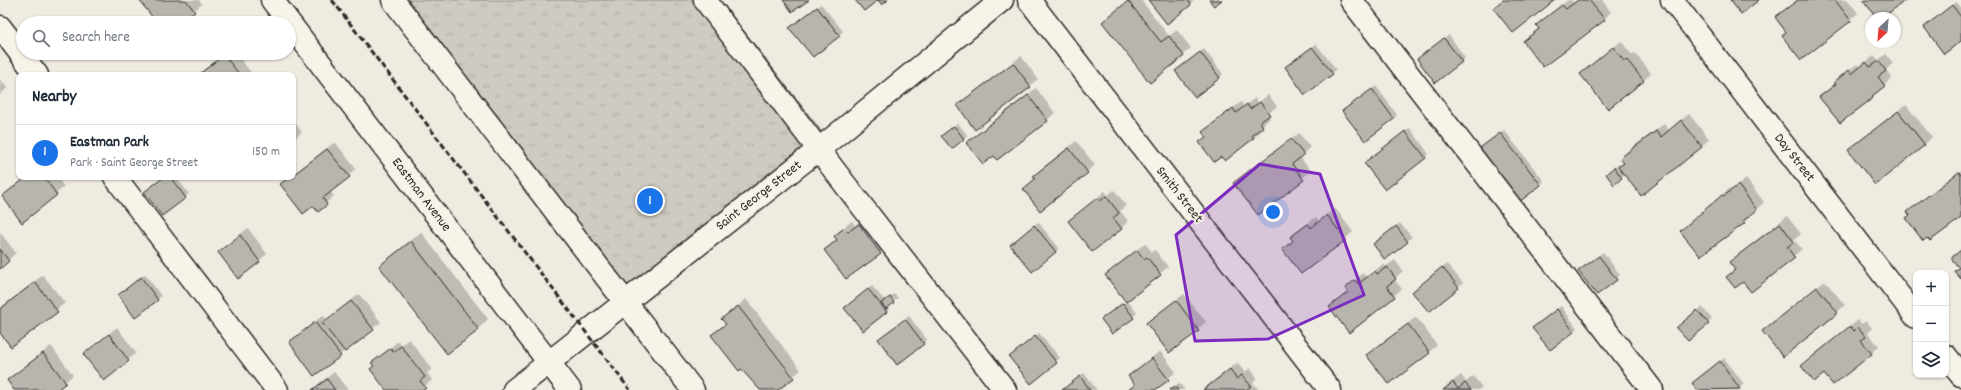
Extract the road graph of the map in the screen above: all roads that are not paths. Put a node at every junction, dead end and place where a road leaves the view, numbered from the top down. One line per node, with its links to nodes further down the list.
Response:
1 (272, 0): 8 (street, Eastman Avenue)
2 (393, 0): 16 (street)
3 (705, 0): 14 (street)
4 (1002, 0): 14 (street, Saint George Street)
5 (1029, 0): 26 (street, Smith Street)
6 (1351, 0): 27 (street)
7 (1672, 0): 17 (street, Day Street)
8 (284, 16)
9 (0, 27): 11 (street)
10 (296, 31): 19 (street, Eastman Avenue)
11 (16, 48)
12 (25, 60): 13 (street)
13 (35, 72)
14 (818, 150): 16 (street, Saint George Street); 25 (street)
15 (116, 180): 21 (street)
16 (625, 302): 19 (street, Saint George Street); 24 (street)
17 (1913, 313)
18 (1949, 360): 20 (street)
19 (548, 362): 22 (street, Saint George Street); 23 (street, Eastman Avenue)
20 (1961, 375)
21 (277, 390)
22 (514, 390)
23 (570, 390)
24 (693, 390)
25 (1005, 390)
26 (1330, 390)
27 (1652, 390)

